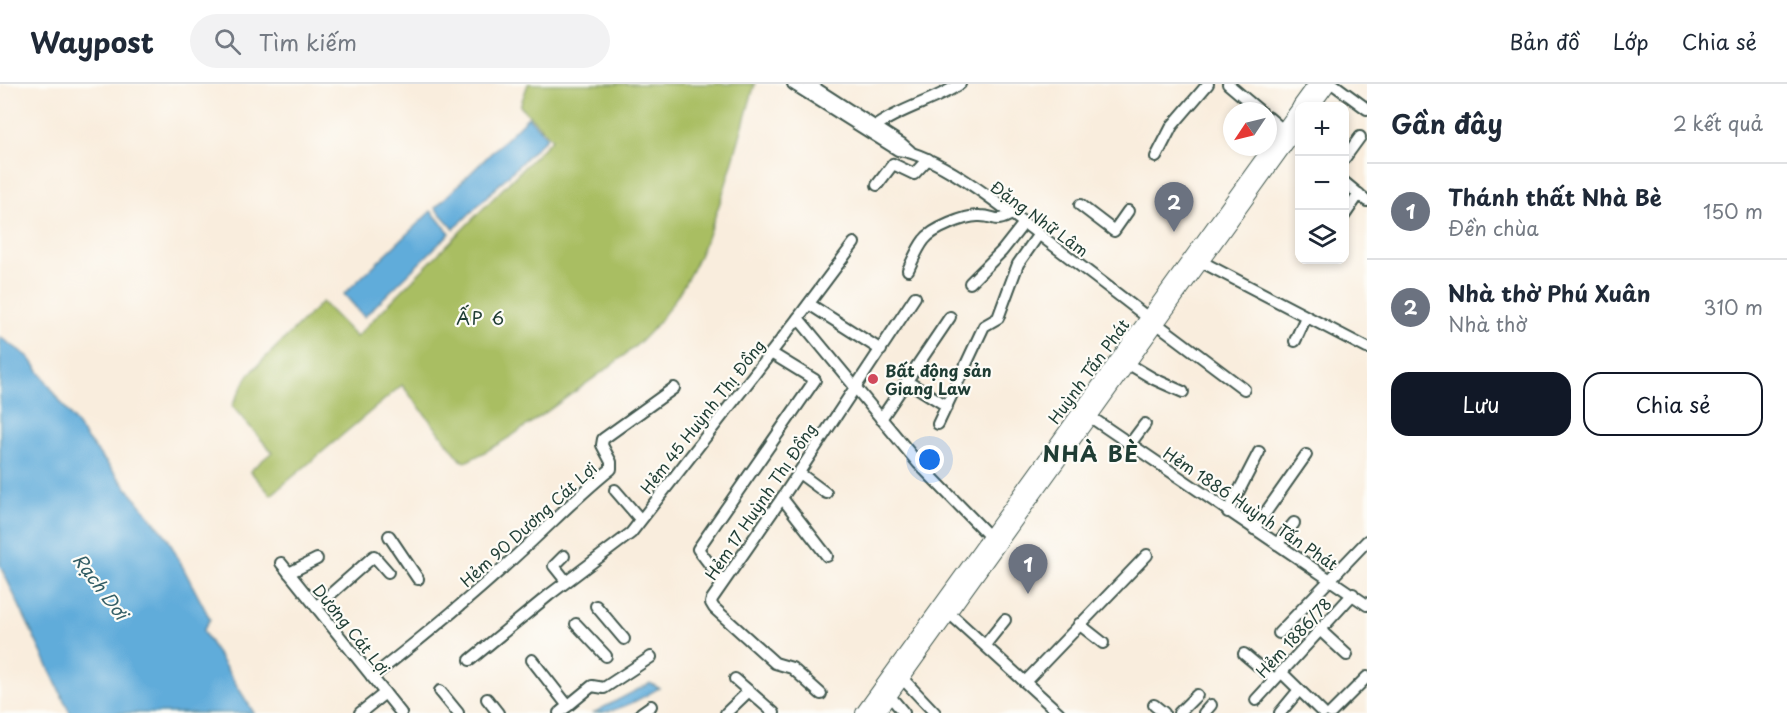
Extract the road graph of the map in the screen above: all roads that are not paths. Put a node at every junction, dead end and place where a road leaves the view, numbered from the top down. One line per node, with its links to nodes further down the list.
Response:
1 (793, 84): 16 (street, Đặng Nhữ Lâm)
2 (809, 84): 13 (street, Đặng Nhữ Lâm)
3 (960, 84): 13 (street)
4 (1208, 84): 18 (street)
5 (1228, 84): 8 (street)
6 (1316, 84): 9 (main road, Huỳnh Tấn Phát)
7 (1331, 84): 10 (main road); 11 (street)
8 (1249, 102)
9 (1303, 102)
10 (1315, 102)
11 (1367, 109)
12 (1277, 125): 14 (street)
13 (876, 126): 16 (street, Đặng Nhữ Lâm)
14 (1291, 137): 30 (main road, Huỳnh Tấn Phát); 38 (main road, Huỳnh Tấn Phát)
15 (1360, 138): 17 (street)
16 (910, 151): 19 (street, Đặng Nhữ Lâm)
17 (1346, 156)
18 (1156, 157)
19 (928, 159): 20 (street); 26 (street, Đặng Nhữ Lâm)
20 (877, 185)
21 (1349, 186): 22 (street)
22 (1363, 197): 25 (street)
23 (1080, 205): 24 (street)
24 (1128, 211)
25 (1349, 211)
26 (1012, 214): 27 (street, Đặng Nhữ Lâm); 31 (street)
27 (1024, 223): 28 (street, Đặng Nhữ Lâm); 32 (street)
28 (1039, 234): 38 (street, Đặng Nhữ Lâm); 49 (street)
29 (854, 243): 34 (street, Hẻm 45 Huỳnh Thị Đồng)
30 (1200, 261): 36 (street); 38 (main road, Huỳnh Tấn Phát)
31 (908, 270)
32 (970, 283)
33 (915, 297): 41 (street, Hẻm 17 Huỳnh Thị Đồng)
34 (808, 304): 37 (street, Hẻm 45 Huỳnh Thị Đồng); 41 (street)
35 (950, 317): 44 (street)
36 (1306, 317): 39 (street); 40 (street)
37 (798, 318): 42 (street, Hẻm 45 Huỳnh Thị Đồng); 46 (street)
38 (1152, 320): 43 (main road, Huỳnh Tấn Phát); 47 (street, Đặng Nhữ Lâm); 66 (main road, Huỳnh Tấn Phát)
39 (1295, 342)
40 (1367, 348)
41 (881, 350): 46 (street, Hẻm 17 Huỳnh Thị Đồng)
42 (771, 353): 62 (street, Hẻm 45 Huỳnh Thị Đồng); 79 (street)
43 (1127, 363): 48 (street); 50 (main road, Huỳnh Tấn Phát)
44 (908, 382): 49 (street); 51 (street)
45 (674, 388): 100 (street, Hẻm 90 Dương Cát Lợi)
46 (856, 388): 51 (street); 57 (street, Hẻm 17 Huỳnh Thị Đồng)
47 (1244, 389)
48 (1183, 392)
49 (947, 406): 52 (street)
50 (1089, 416): 54 (street, Hẻm 1886 Huỳnh Tấn Phát); 66 (main road, Huỳnh Tấn Phát)
51 (881, 419): 66 (street)
52 (938, 424)
53 (1145, 424): 54 (street)
54 (1130, 444): 61 (street, Hẻm 1886 Huỳnh Tấn Phát)
55 (1259, 452): 61 (street)
56 (1306, 455): 64 (street)
57 (799, 473): 59 (street); 60 (street, Hẻm 17 Huỳnh Thị Đồng)
58 (615, 490): 62 (street)
59 (826, 493)
60 (782, 498): 69 (street); 79 (street, Hẻm 17 Huỳnh Thị Đồng)
61 (1228, 512): 64 (street, Hẻm 1886 Huỳnh Tấn Phát)
62 (640, 519): 78 (street, Hẻm 45 Huỳnh Thị Đồng)
63 (1294, 523): 68 (street)
64 (1254, 529): 68 (street, Hẻm 1886 Huỳnh Tấn Phát)
65 (389, 536): 76 (street)
66 (994, 541): 84 (main road, Huỳnh Tấn Phát); 124 (main road, Huỳnh Tấn Phát)
67 (1367, 541): 77 (street)
68 (1278, 544): 77 (street, Hẻm 1886 Huỳnh Tấn Phát)
69 (827, 555)
70 (1147, 555): 87 (street)
71 (564, 556): 78 (street)
72 (317, 559): 75 (street)
73 (280, 564): 75 (street, Dương Cát Lợi)
74 (388, 572): 83 (street)
75 (288, 573): 83 (street, Dương Cát Lợi)
76 (418, 579)
77 (1330, 579): 80 (street, Hẻm 1886 Huỳnh Tấn Phát); 89 (street)
78 (566, 581): 97 (street)
79 (723, 582): 109 (street, Hẻm 17 Huỳnh Thị Đồng)
80 (1353, 594): 82 (street, Hẻm 1886 Huỳnh Tấn Phát); 88 (street, Hẻm 1886/78)
81 (596, 606): 90 (street)
82 (1367, 606)
83 (316, 607): 100 (street, Dương Cát Lợi)
84 (948, 612): 92 (street); 102 (main road, Huỳnh Tấn Phát)
85 (1005, 620): 92 (street)
86 (576, 624): 95 (street)
87 (1079, 624): 91 (street); 104 (street)
88 (1320, 630): 94 (street); 99 (street, Hẻm 1886/78)
89 (1279, 633)
90 (624, 639)
91 (1103, 643)
92 (985, 645): 104 (street)
93 (1244, 654): 99 (street)
94 (1347, 655)
95 (606, 656)
96 (651, 657): 116 (street)
97 (470, 660)
98 (532, 660): 116 (street)
99 (1277, 676): 105 (street); 113 (street, Hẻm 1886/78)
100 (372, 677): 108 (street, Dương Cát Lợi)
101 (1367, 677): 133 (street)
102 (902, 678): 110 (main road, Huỳnh Tấn Phát); 127 (street)
103 (735, 679): 107 (street)
104 (1025, 682): 128 (street)
105 (1299, 690): 131 (street); 132 (street)
106 (440, 691): 119 (street)
107 (749, 691): 122 (street); 123 (street)
108 (385, 693): 117 (street); 118 (street, Dương Cát Lợi)
109 (821, 694)
110 (889, 695): 125 (main road, Huỳnh Tấn Phát); 126 (street)
111 (1197, 695): 130 (street)
112 (487, 699): 120 (street)
113 (1256, 700)
114 (1154, 705): 129 (street)
115 (651, 706): 121 (street)
116 (563, 709)
117 (360, 713)
118 (401, 713)
119 (458, 713)
120 (498, 713)
121 (641, 713)
122 (726, 713)
123 (774, 713)
124 (863, 713)
125 (877, 713)
126 (904, 713)
127 (935, 713)
128 (1059, 713)
129 (1164, 713)
130 (1179, 713)
131 (1280, 713)
132 (1323, 713)
133 (1331, 713)

